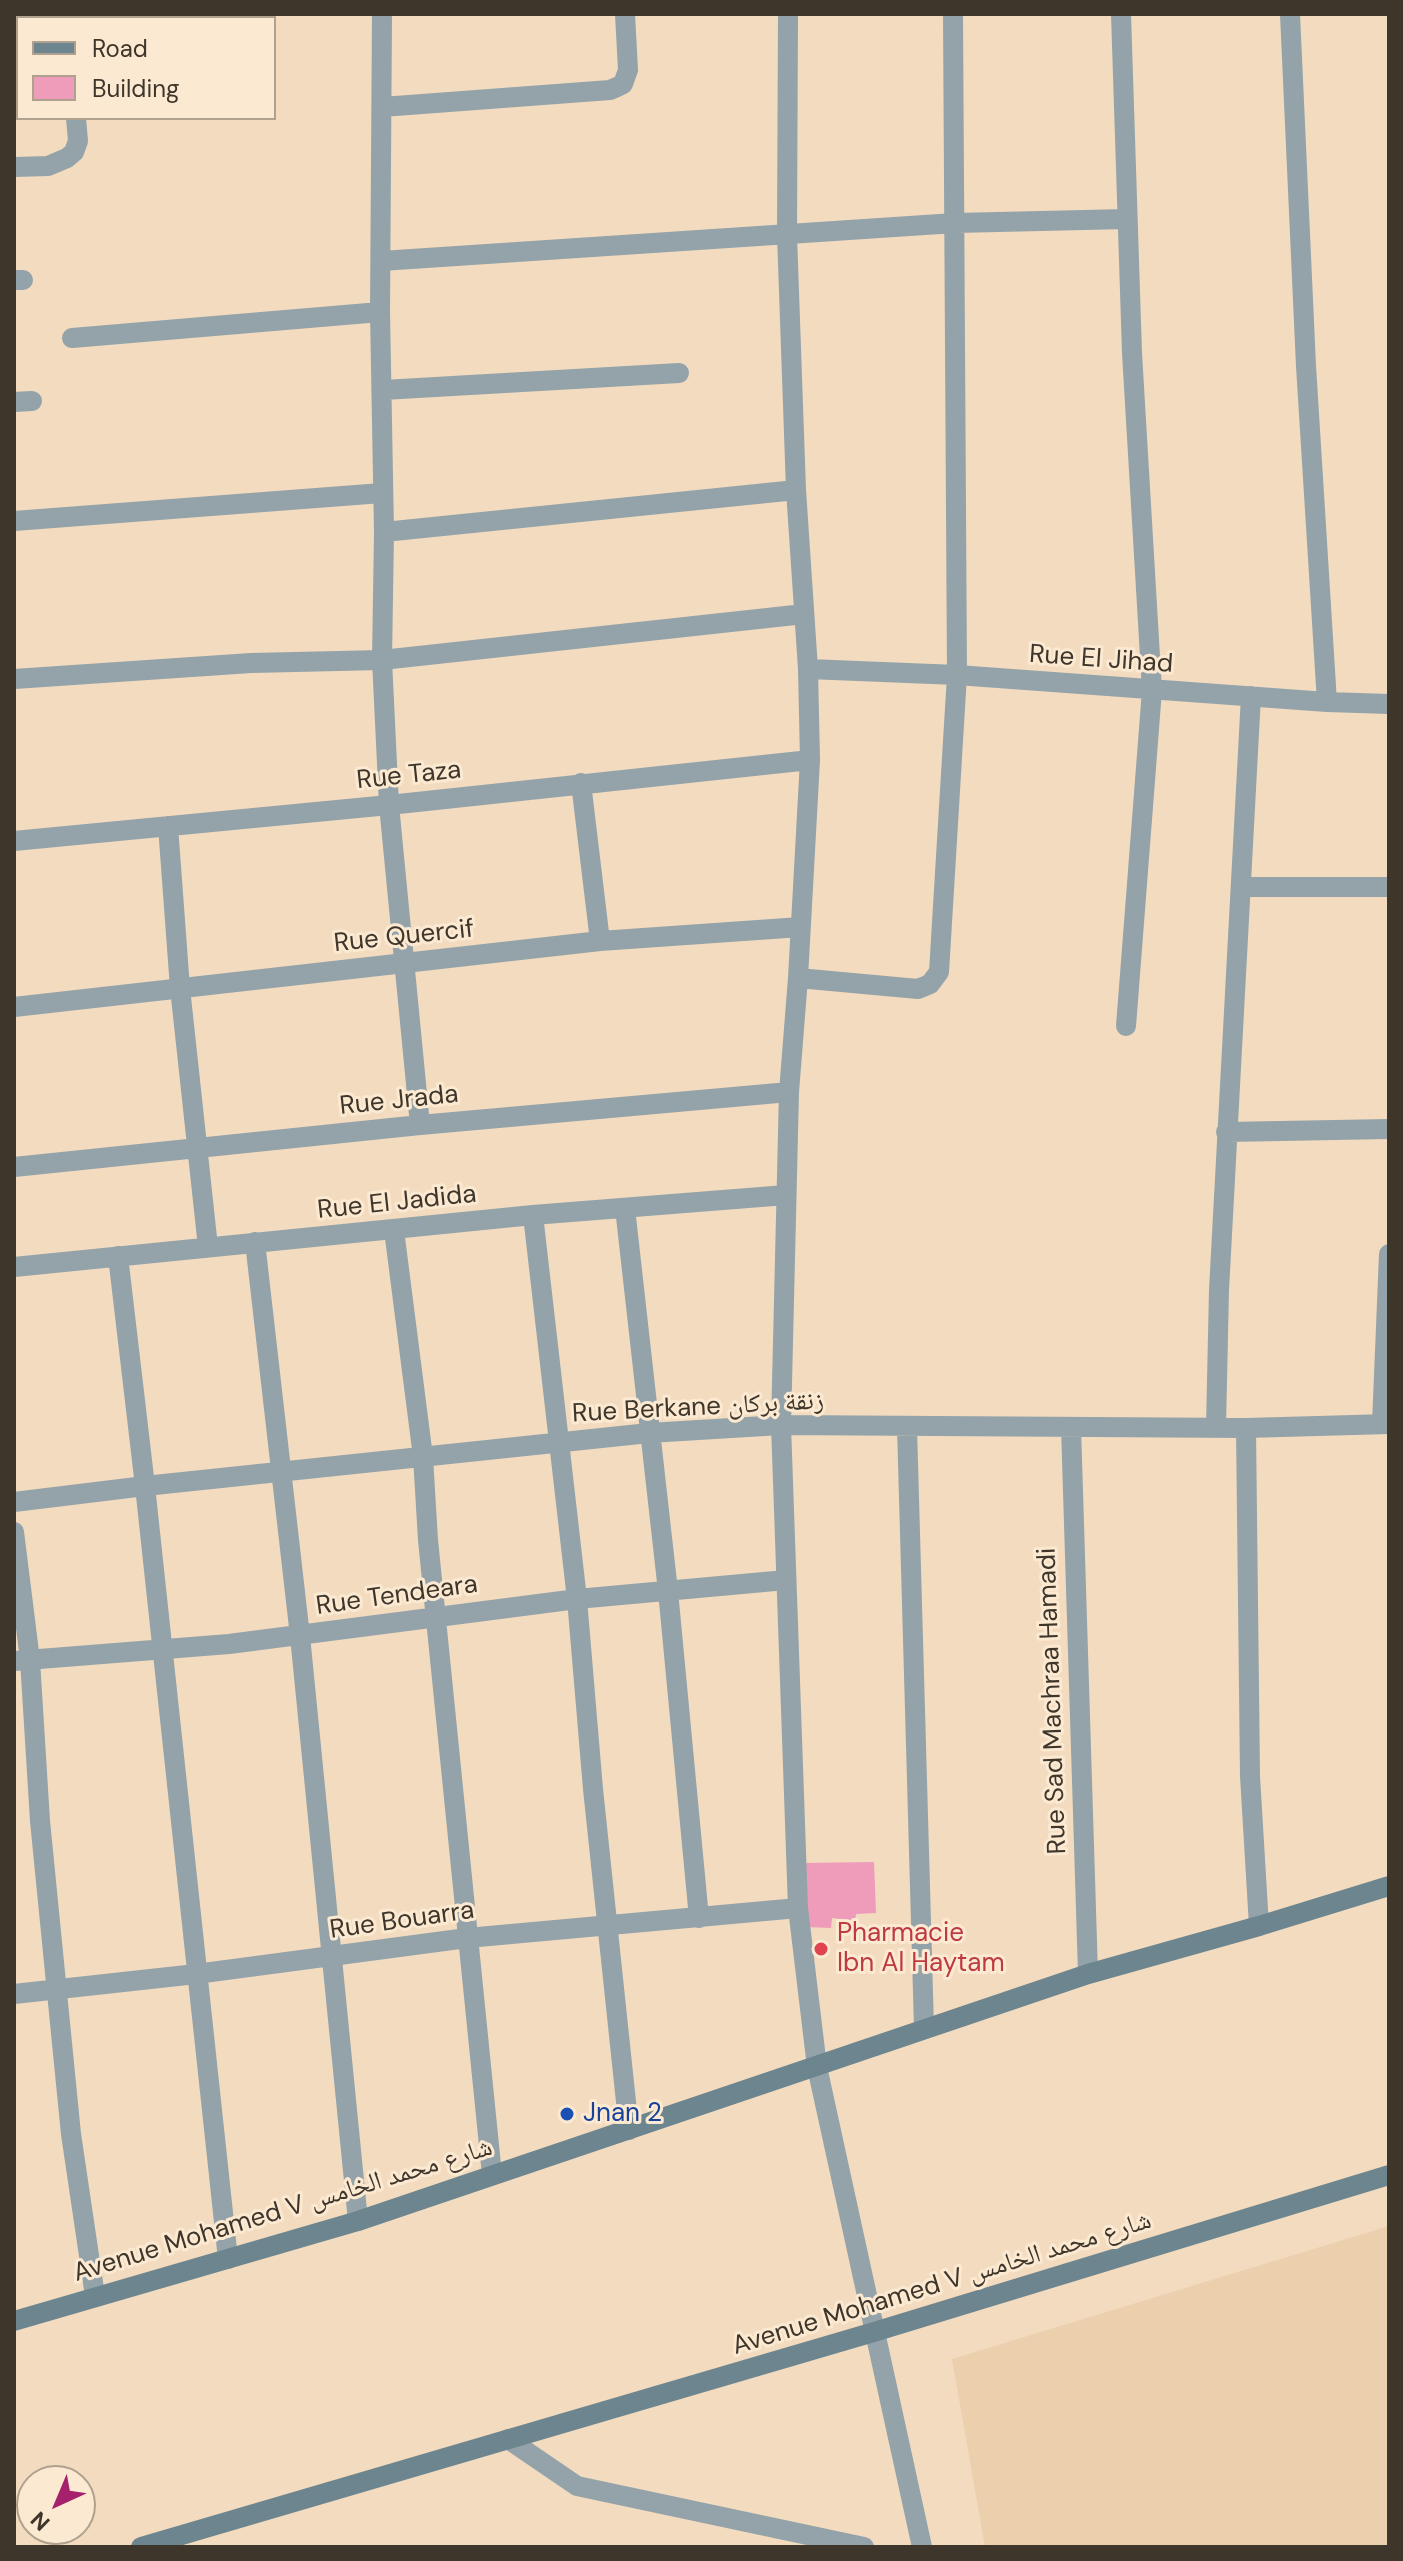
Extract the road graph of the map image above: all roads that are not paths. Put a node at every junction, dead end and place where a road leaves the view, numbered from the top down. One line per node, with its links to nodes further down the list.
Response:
1 (382, 14): 7 (street)
2 (625, 14): 7 (street)
3 (788, 14): 12 (street)
4 (953, 14): 11 (street)
5 (1121, 14): 10 (street)
6 (1290, 14): 29 (street)
7 (382, 107): 13 (street)
8 (76, 120): 9 (street)
9 (14, 167)
10 (1127, 219): 11 (street); 27 (street)
11 (955, 223): 12 (street); 25 (street)
12 (787, 235): 13 (street); 18 (street)
13 (381, 261): 14 (street)
14 (380, 312): 15 (street); 17 (street)
15 (72, 338)
16 (679, 373): 17 (street)
17 (383, 390): 19 (street)
18 (796, 490): 21 (street); 22 (street)
19 (382, 493): 20 (street); 21 (street)
20 (14, 521)
21 (384, 532): 23 (street)
22 (804, 614): 23 (street); 24 (street)
23 (382, 660): 26 (street); 33 (street)
24 (808, 669): 25 (street, Rue El Jihad); 31 (street)
25 (957, 675): 27 (street, Rue El Jihad); 41 (street)
26 (14, 679)
27 (1152, 690): 28 (street, Rue El Jihad); 44 (street)
28 (1251, 696): 29 (street, Rue El Jihad); 36 (street)
29 (1327, 702): 30 (street, Rue El Jihad)
30 (1389, 704)
31 (810, 760): 32 (street, Rue Taza); 38 (street)
32 (581, 783): 33 (street, Rue Taza); 39 (street)
33 (389, 805): 34 (street, Rue Taza); 40 (street)
34 (168, 826): 35 (street, Rue Taza); 42 (street)
35 (14, 841)
36 (1241, 887): 37 (street); 48 (street)
37 (1389, 887)
38 (801, 927): 39 (street, Rue Quercif); 41 (street)
39 (600, 941): 40 (street, Rue Quercif)
40 (404, 963): 42 (street, Rue Quercif); 46 (street)
41 (798, 978): 45 (street)
42 (180, 988): 43 (street, Rue Quercif); 49 (street)
43 (14, 1007)
44 (1126, 1026)
45 (789, 1092): 46 (street, Rue Jrada); 51 (street)
46 (420, 1125): 49 (street, Rue Jrada)
47 (1389, 1129): 48 (street)
48 (1226, 1132): 64 (street)
49 (197, 1148): 50 (street, Rue Jrada); 56 (street)
50 (14, 1167)
51 (786, 1195): 52 (street, Rue El Jadida); 61 (street)
52 (625, 1208): 53 (street, Rue El Jadida); 66 (street)
53 (533, 1215): 54 (street, Rue El Jadida); 67 (street)
54 (394, 1230): 55 (street, Rue El Jadida); 68 (street)
55 (255, 1242): 56 (street, Rue El Jadida); 69 (street)
56 (208, 1247): 58 (street, Rue El Jadida)
57 (1389, 1254): 60 (street)
58 (118, 1256): 59 (street, Rue El Jadida); 70 (street)
59 (14, 1267)
60 (1386, 1424): 65 (street, Rue Berkane زنقة بركان)
61 (781, 1425): 62 (street, Rue Berkane زنقة بركان); 66 (street, Rue Berkane زنقة بركان); 73 (street)
62 (907, 1427): 63 (street, Rue Berkane زنقة بركان); 91 (street)
63 (1071, 1427): 64 (street, Rue Berkane زنقة بركان); 88 (street, Rue Sad Machraa Hamadi)
64 (1216, 1427): 65 (street, Rue Berkane زنقة بركان)
65 (1246, 1428): 84 (street)
66 (649, 1433): 67 (street, Rue Berkane زنقة بركان); 74 (street)
67 (560, 1443): 68 (street, Rue Berkane زنقة بركان); 75 (street)
68 (423, 1457): 69 (street, Rue Berkane زنقة بركان); 76 (street)
69 (281, 1471): 70 (street, Rue Berkane زنقة بركان); 77 (street)
70 (145, 1486): 71 (street, Rue Berkane زنقة بركان); 78 (street)
71 (14, 1502)
72 (14, 1532): 79 (street)
73 (786, 1580): 74 (street, Rue Tendeara); 81 (street)
74 (668, 1591): 75 (street, Rue Tendeara); 82 (street)
75 (577, 1599): 76 (street, Rue Tendeara); 83 (street)
76 (435, 1617): 77 (street, Rue Tendeara); 85 (street)
77 (300, 1636): 78 (street, Rue Tendeara); 86 (street)
78 (163, 1649): 79 (street, Rue Tendeara); 87 (street)
79 (22, 1660): 89 (street)
80 (1389, 1886): 84 (street, Avenue Mohamed V شارع محمد الخامس)
81 (798, 1908): 82 (street, Rue Bouarra); 92 (street)
82 (699, 1918): 83 (street, Rue Bouarra)
83 (609, 1925): 85 (street, Rue Bouarra); 93 (street)
84 (1259, 1926): 88 (street, Avenue Mohamed V شارع محمد الخامس)
85 (467, 1938): 86 (street, Rue Bouarra); 94 (street)
86 (330, 1957): 87 (street, Rue Bouarra); 96 (street)
87 (196, 1974): 89 (street, Rue Bouarra); 97 (street)
88 (1088, 1974): 91 (street, Avenue Mohamed V شارع محمد الخامس)
89 (57, 1988): 90 (street, Rue Bouarra); 98 (street)
90 (14, 1994)
91 (924, 2028): 92 (street, Avenue Mohamed V شارع محمد الخامس)
92 (817, 2067): 93 (street, Avenue Mohamed V شارع محمد الخامس); 100 (street)
93 (629, 2130): 94 (street, Avenue Mohamed V شارع محمد الخامس)
94 (492, 2175): 96 (street, Avenue Mohamed V شارع محمد الخامس)
95 (1389, 2175): 100 (street, Avenue Mohamed V شارع محمد الخامس)
96 (358, 2221): 97 (street, Avenue Mohamed V شارع محمد الخامس)
97 (228, 2259): 98 (street, Avenue Mohamed V شارع محمد الخامس)
98 (95, 2296): 99 (street, Avenue Mohamed V شارع محمد الخامس)
99 (14, 2321)
100 (874, 2332): 101 (street, Avenue Mohamed V شارع محمد الخامس); 104 (street)
101 (508, 2439): 102 (street, Avenue Mohamed V شارع محمد الخامس); 103 (street)
102 (141, 2547)
103 (864, 2547)
104 (922, 2547)

